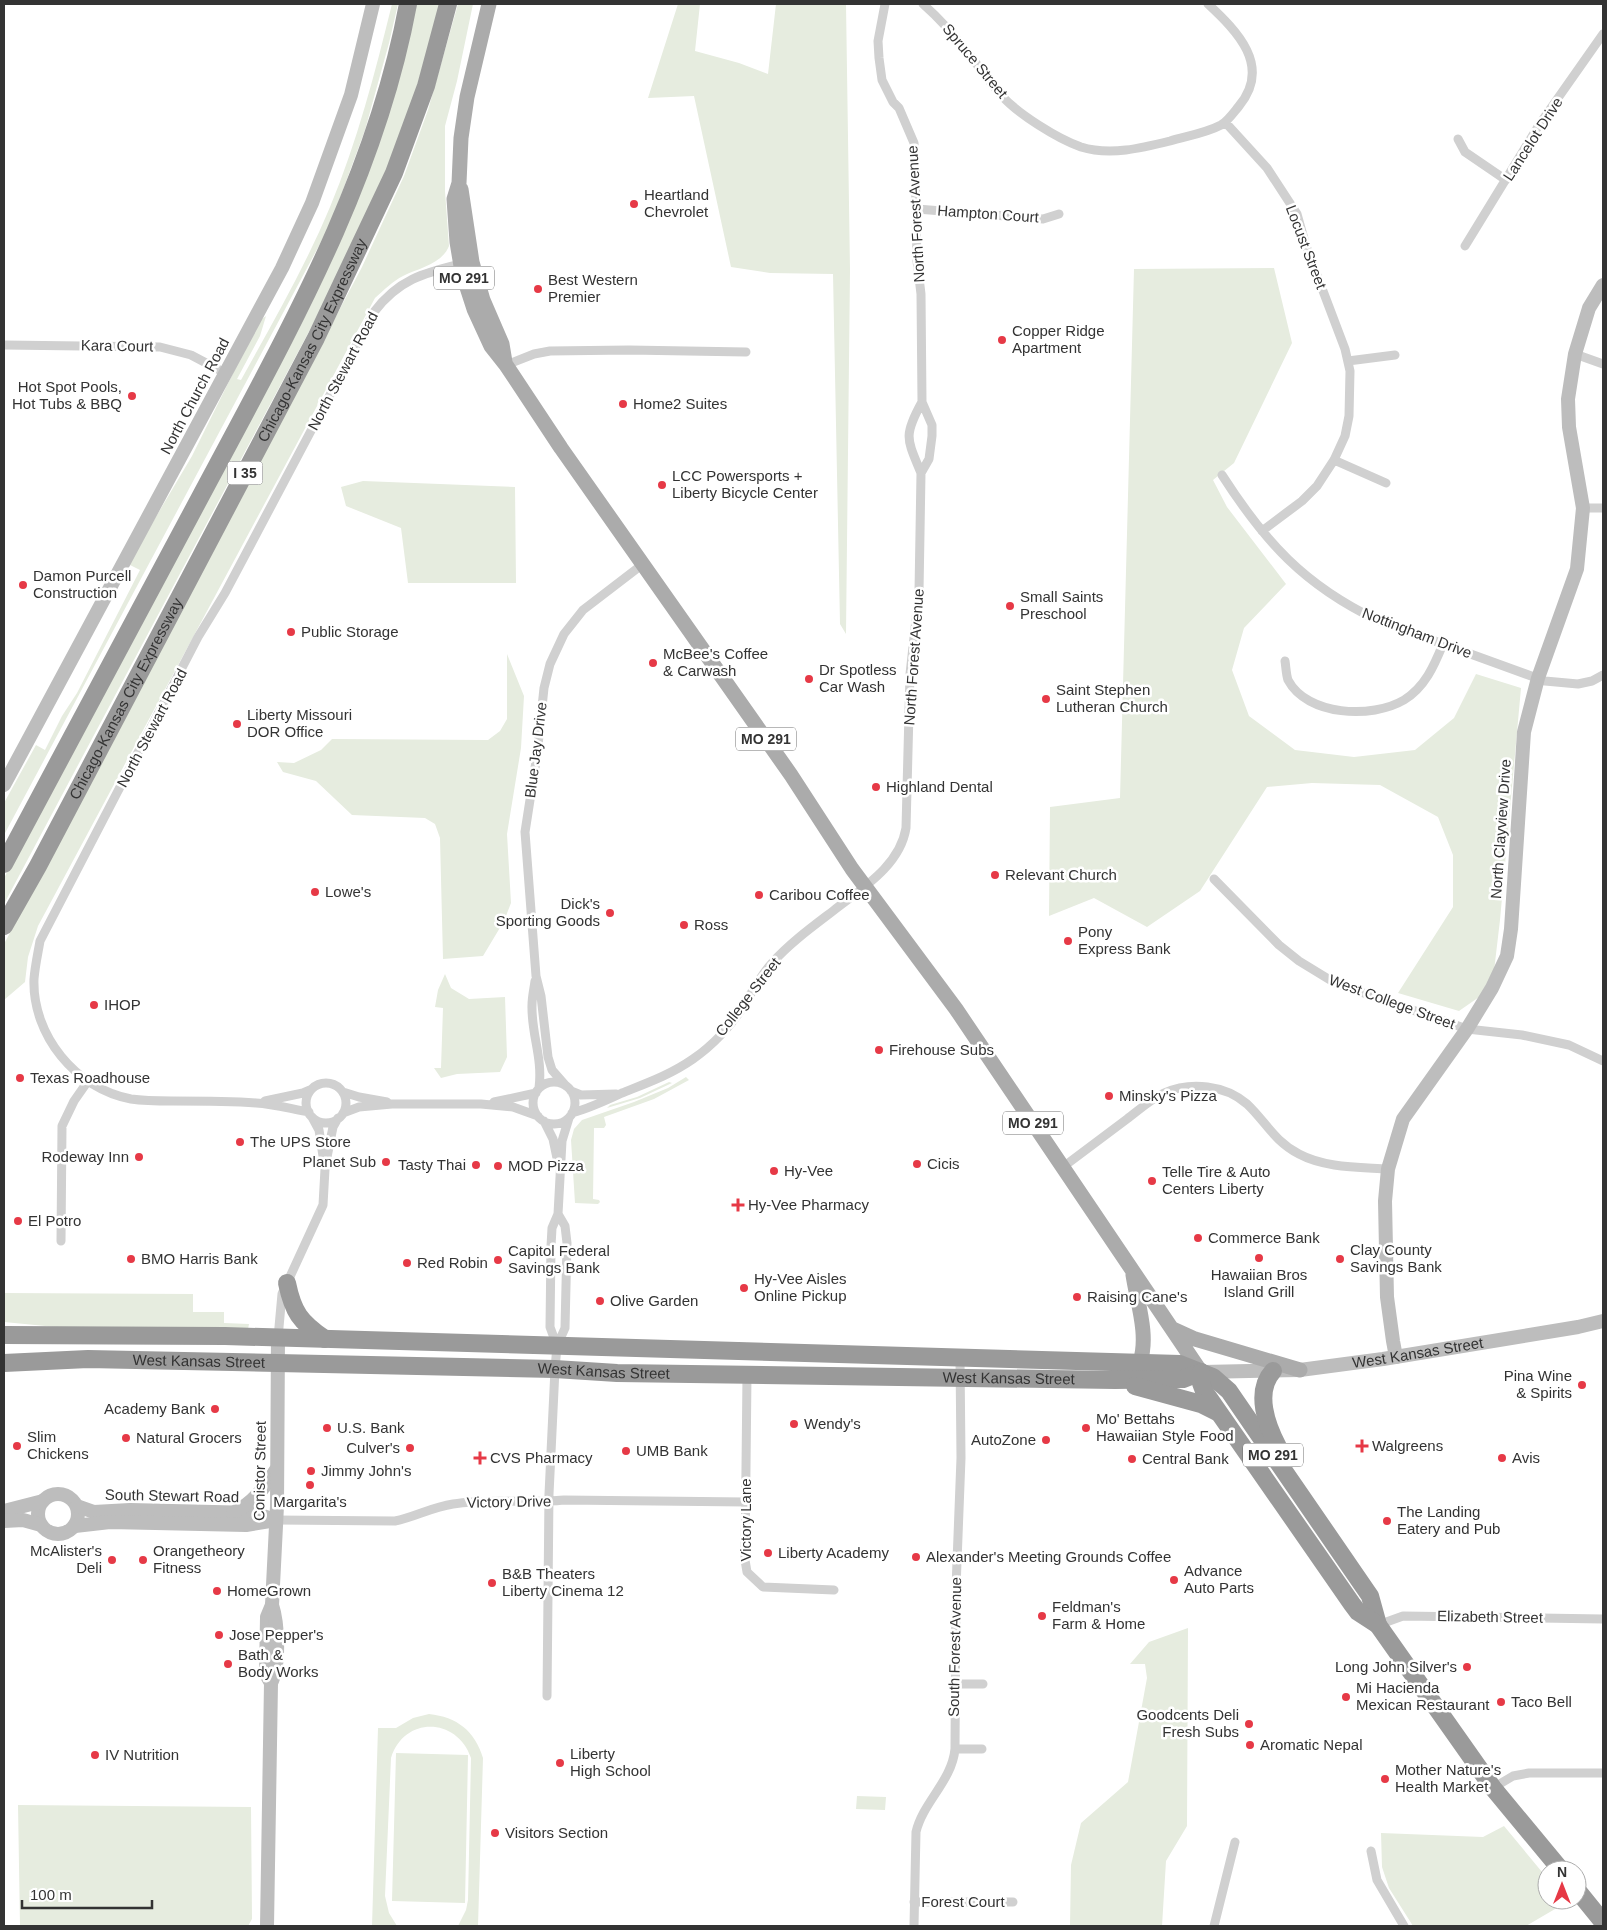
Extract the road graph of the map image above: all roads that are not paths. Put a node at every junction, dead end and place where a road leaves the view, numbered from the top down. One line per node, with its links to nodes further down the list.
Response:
1 (373, 4): 25 (main road, North Church Road)
2 (408, 4): 40 (highway, Chicago-Kansas City Expressway / I 35)
3 (448, 4): 43 (highway, Chicago-Kansas City Expressway / I 35)
4 (489, 4): 12 (main road, MO 291)
5 (885, 4): 13 (street, North Forest Avenue)
6 (923, 4): 9 (street, Spruce Street)
7 (1208, 4): 9 (street)
8 (1603, 34): 11 (street, Lancelot Drive)
9 (1225, 122): 22 (street, Locust Street)
10 (1458, 139): 11 (street)
11 (1506, 180): 15 (street, Lancelot Drive)
12 (459, 183): 16 (main road, MO 291); 24 (main road, MO 291)
13 (917, 210): 14 (street, Hampton Court); 26 (street, North Forest Avenue)
14 (1058, 214)
15 (1464, 246)
16 (461, 264): 24 (main road, MO 291); 47 (street, North Stewart Road)
17 (1603, 285): 20 (main road, North Clayview Drive)
18 (4, 345): 25 (street, Kara Court)
19 (746, 352): 24 (street)
20 (1575, 354): 23 (street); 31 (main road, North Clayview Drive)
21 (1395, 355): 22 (street)
22 (1348, 361): 27 (street, Locust Street)
23 (1603, 364)
24 (506, 365): 34 (main road, MO 291)
25 (225, 373): 39 (main road, North Church Road)
26 (922, 402): 28 (street, North Forest Avenue); 28 (street, North Forest Avenue)
27 (1334, 460): 30 (street); 33 (street, Locust Street)
28 (921, 473): 42 (street, North Forest Avenue)
29 (1222, 475): 33 (street, Nottingham Drive)
30 (1386, 483)
31 (1583, 508): 32 (street); 38 (main road, North Clayview Drive)
32 (1603, 508)
33 (1262, 531): 35 (street, Nottingham Drive)
34 (643, 564): 42 (main road, MO 291); 44 (street, Blue Jay Drive)
35 (1443, 644): 36 (street); 38 (street, Nottingham Drive)
36 (1286, 661)
37 (1603, 675): 38 (street, Nottingham Drive)
38 (1538, 678): 45 (main road, North Clayview Drive)
39 (4, 785)
40 (4, 864)
41 (1214, 879): 45 (street, West College Street)
42 (866, 885): 52 (street, College Street); 60 (main road, MO 291)
43 (4, 926)
44 (536, 976): 48 (street, Blue Jay Drive); 50 (street, Blue Jay Drive)
45 (1467, 1029): 46 (street, West College Street); 63 (main road, North Clayview Drive)
46 (1603, 1061)
47 (88, 1081): 53 (street, North Stewart Road); 65 (street)
48 (568, 1088): 50 (street); 52 (street, College Street); 58 (street)
49 (310, 1090): 51 (street); 53 (street, North Stewart Road); 56 (street)
50 (538, 1091): 55 (street); 59 (street)
51 (343, 1092): 54 (street); 57 (street)
52 (621, 1094): 58 (street, College Street)
53 (258, 1103): 56 (street, North Stewart Road)
54 (392, 1104): 55 (street); 57 (street)
55 (481, 1104): 59 (street)
56 (310, 1115): 57 (street); 62 (street)
57 (341, 1116): 62 (street)
58 (570, 1116): 59 (street); 61 (street)
59 (541, 1118): 61 (street)
60 (1063, 1167): 63 (street); 66 (main road, MO 291)
61 (560, 1168): 64 (street)
62 (325, 1169): 67 (street)
63 (1388, 1169): 74 (main road, North Clayview Drive)
64 (558, 1214): 73 (street); 73 (street)
65 (61, 1241)
66 (1132, 1271): 69 (main road, MO 291); 76 (main road)
67 (287, 1283): 71 (street); 72 (highway)
68 (1603, 1320): 74 (main road, West Kansas Street)
69 (1171, 1327): 80 (main road); 82 (main road, MO 291)
70 (4, 1335): 71 (highway, West Kansas Street)
71 (278, 1338): 72 (highway, West Kansas Street); 78 (main road, Conistor Street)
72 (325, 1339): 73 (highway, West Kansas Street)
73 (557, 1346): 75 (highway, West Kansas Street); 79 (street)
74 (1396, 1357): 80 (main road, West Kansas Street)
75 (960, 1358): 76 (highway, West Kansas Street); 84 (street, South Forest Avenue)
76 (1140, 1362): 82 (highway, West Kansas Street)
77 (4, 1363): 78 (highway, West Kansas Street)
78 (278, 1363): 79 (highway, West Kansas Street); 87 (main road, Conistor Street)
79 (555, 1369): 83 (highway, West Kansas Street); 90 (street)
80 (1300, 1370): 81 (main road, West Kansas Street)
81 (1273, 1371): 82 (main road, West Kansas Street); 88 (highway)
82 (1201, 1372): 85 (highway, West Kansas Street); 86 (highway, MO 291); 88 (highway, MO 291)
83 (747, 1375): 84 (highway, West Kansas Street); 91 (street, Victory Lane)
84 (960, 1378): 85 (highway, West Kansas Street); 102 (street, South Forest Avenue)
85 (1116, 1380): 86 (highway)
86 (1222, 1417): 101 (highway, MO 291)
87 (276, 1470): 94 (main road); 95 (main road, Conistor Street)
88 (1294, 1485): 101 (highway, MO 291)
89 (43, 1500): 92 (main road); 93 (main road); 97 (main road)
90 (550, 1502): 91 (street, Victory Drive); 95 (street, Victory Drive); 104 (street)
91 (746, 1502): 99 (street, Victory Lane)
92 (77, 1506): 94 (main road, South Stewart Road); 98 (main road)
93 (4, 1511)
94 (232, 1513): 95 (main road, South Stewart Road)
95 (276, 1520): 98 (main road, South Stewart Road); 116 (main road, Conistor Street)
96 (4, 1521): 97 (main road)
97 (41, 1525): 98 (main road)
98 (75, 1526)
99 (834, 1590)
100 (1603, 1619): 101 (street, Elizabeth Street)
101 (1378, 1625): 108 (highway, MO 291)
102 (955, 1684): 103 (street); 105 (street, South Forest Avenue)
103 (983, 1684)
104 (547, 1696)
105 (955, 1749): 106 (street); 112 (street, South Forest Avenue)
106 (982, 1749)
107 (1603, 1773): 108 (street)
108 (1492, 1788): 111 (highway, MO 291)
109 (1235, 1842): 118 (street)
110 (1371, 1851): 119 (street)
111 (1553, 1860)
112 (914, 1902): 113 (street, Forest Court); 117 (street, South Forest Avenue)
113 (1012, 1902)
114 (1587, 1902): 115 (highway)
115 (1603, 1922)
116 (267, 1926)
117 (914, 1926)
118 (1214, 1926)
119 (1404, 1926)

